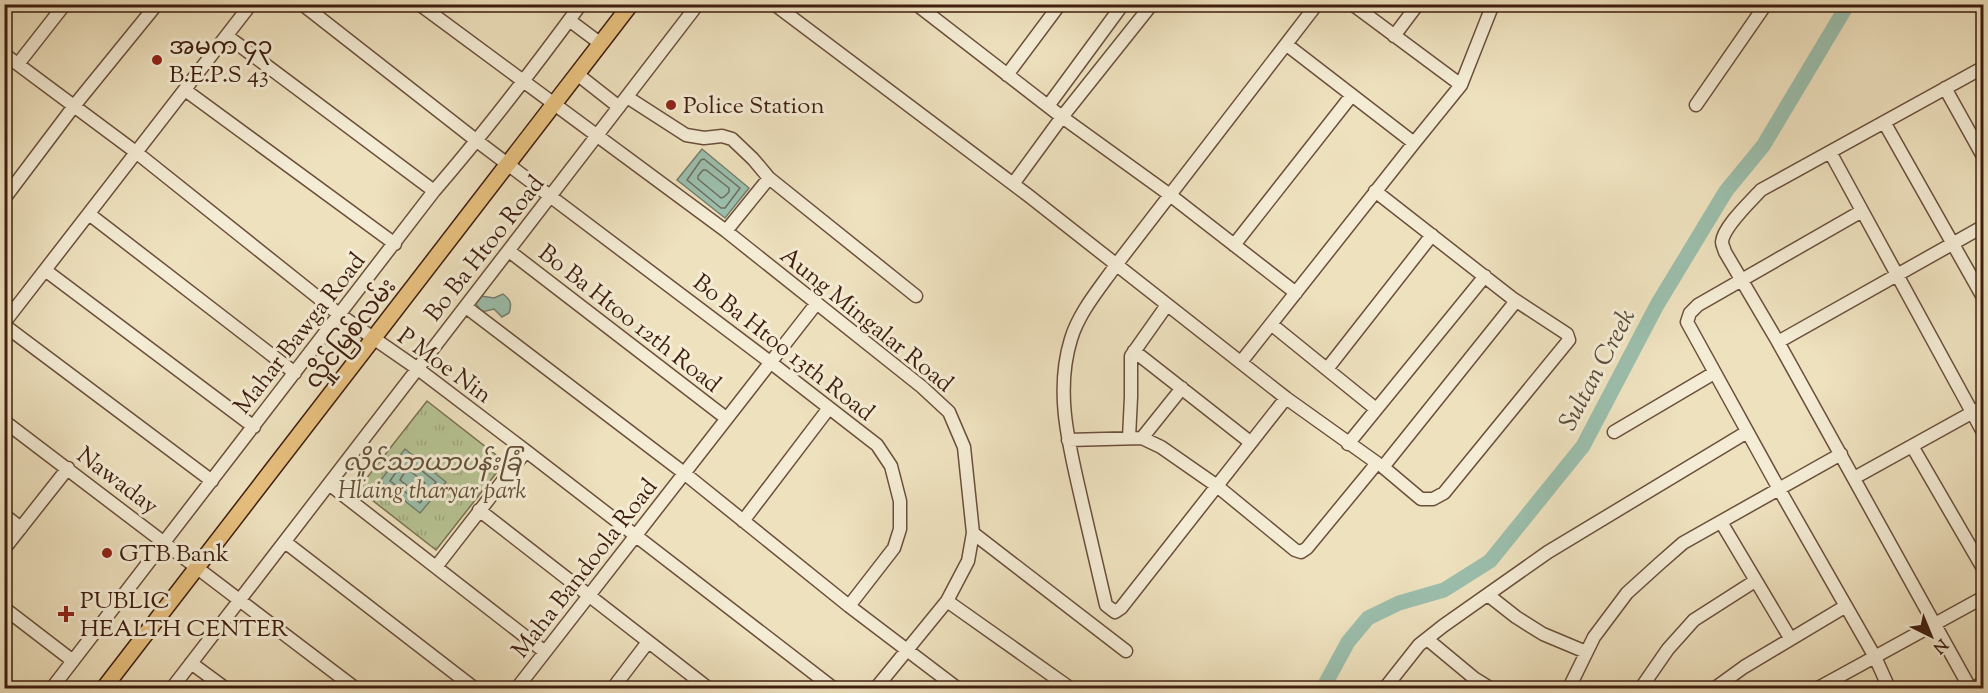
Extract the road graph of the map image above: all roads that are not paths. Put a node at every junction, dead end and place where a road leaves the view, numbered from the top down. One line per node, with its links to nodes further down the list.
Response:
1 (65, 4): 26 (street)
2 (157, 4): 38 (street)
3 (251, 4): 21 (street)
4 (302, 4): 43 (street, Bo Ba Htoo 13th Road)
5 (419, 4): 30 (street, Aung Mingalar Road)
6 (581, 4): 20 (street, Mahar Bawga Road)
7 (631, 4): 23 (main road, လှိုင်မြစ်လမ်း)
8 (641, 4): 29 (main road, လှိုင်မြစ်လမ်း)
9 (774, 4): 50 (street)
10 (916, 4): 28 (street)
11 (1060, 4): 28 (street)
12 (1123, 4): 36 (street)
13 (1152, 4): 40 (street)
14 (1317, 4): 24 (street)
15 (1352, 4): 22 (street)
16 (1418, 4): 22 (street)
17 (1493, 4): 31 (street)
18 (1766, 4): 37 (street)
19 (696, 5): 35 (street, Bo Ba Htoo Road)
20 (569, 21): 23 (street); 30 (street, Mahar Bawga Road)
21 (227, 36): 33 (street); 52 (street)
22 (1394, 36): 31 (street)
23 (600, 44): 29 (main road, လှိုင်မြစ်လမ်း)
24 (1287, 45): 34 (street); 53 (street)
25 (4, 54): 26 (street, P Moe Nin)
26 (18, 64): 38 (street, P Moe Nin)
27 (1983, 67): 32 (street)
28 (1007, 75): 36 (street)
29 (580, 77): 35 (street); 39 (main road, လှိုင်မြစ်လမ်း)
30 (524, 82): 39 (street, Aung Mingalar Road); 43 (street, Mahar Bawga Road)
31 (1461, 85): 44 (street)
32 (1945, 88): 41 (street); 47 (street)
33 (185, 90): 46 (street); 62 (street)
34 (1352, 95): 44 (street); 63 (street)
35 (623, 102): 42 (street, Bo Ba Htoo Road); 49 (street)
36 (1047, 105): 40 (street)
37 (1696, 105)
38 (74, 106): 46 (street, P Moe Nin); 55 (street)
39 (557, 107): 42 (street, Aung Mingalar Road); 48 (main road, လှိုင်မြစ်လမ်း)
40 (1062, 117): 50 (street); 53 (street)
41 (1884, 122): 45 (street); 61 (street)
42 (597, 136): 54 (street, Bo Ba Htoo Road); 59 (street, Aung Mingalar Road)
43 (477, 141): 48 (street, Bo Ba Htoo 13th Road); 52 (street, Mahar Bawga Road)
44 (1414, 142): 51 (street)
45 (1830, 152): 56 (street); 69 (street)
46 (137, 153): 57 (street); 77 (street, P Moe Nin)
47 (1983, 158)
48 (513, 169): 54 (street, Bo Ba Htoo 13th Road); 80 (main road, လှိုင်မြစ်လမ်း)
49 (769, 178): 59 (street); 71 (street)
50 (1013, 184): 65 (street)
51 (1375, 191): 60 (street); 70 (street)
52 (434, 192): 62 (street, Mahar Bawga Road)
53 (1170, 195): 63 (street); 65 (street)
54 (551, 196): 64 (street, Bo Ba Htoo Road); 83 (street, Bo Ba Htoo 13th Road)
55 (4, 199)
56 (1862, 211): 67 (street); 69 (street)
57 (89, 214): 66 (street); 87 (street)
58 (1983, 226): 61 (street)
59 (726, 231): 74 (street, Aung Mingalar Road)
60 (1432, 235): 68 (street); 86 (street)
61 (1953, 243): 67 (street); 72 (street)
62 (395, 244): 77 (street, Mahar Bawga Road)
63 (1234, 245): 70 (street)
64 (509, 251): 76 (street, Bo Ba Htoo Road); 95 (street, Bo Ba Htoo 12th Road)
65 (1116, 265): 75 (street); 103 (street)
66 (45, 270): 78 (street); 97 (street)
67 (1897, 275): 81 (street); 94 (street)
68 (1485, 276): 73 (street); 93 (street)
69 (1743, 280): 81 (street); 88 (street)
70 (1296, 293): 79 (street)
71 (916, 296)
72 (1983, 299)
73 (1516, 301): 109 (street); 109 (street)
74 (816, 304): 83 (street, Maha Bandoola Road); 122 (street, Aung Mingalar Road)
75 (1167, 305): 82 (street); 84 (street)
76 (466, 307): 85 (street, Bo Ba Htoo Road); 111 (street)
77 (340, 315): 80 (street, P Moe Nin); 87 (street, Mahar Bawga Road)
78 (4, 324): 113 (street)
79 (1271, 324): 84 (street); 86 (street)
80 (377, 342): 85 (street, P Moe Nin); 128 (main road, လှိုင်မြစ်လမ်း)
81 (1778, 342): 108 (street)
82 (1134, 351): 89 (street); 101 (street)
83 (770, 362): 92 (street, Bo Ba Htoo 13th Road); 95 (street, Maha Bandoola Road)
84 (1240, 363): 90 (street)
85 (418, 369): 107 (street, P Moe Nin); 114 (street, Bo Ba Htoo Road)
86 (1327, 369): 93 (street)
87 (295, 373): 97 (street, Mahar Bawga Road)
88 (1714, 373): 98 (street); 99 (street)
89 (1182, 388): 102 (street); 104 (street)
90 (1286, 398): 104 (street); 105 (street)
91 (1983, 406): 94 (street)
92 (829, 408): 119 (street); 136 (street, Bo Ba Htoo 13th Road)
93 (1377, 409): 105 (street)
94 (1972, 413): 100 (street); 106 (street)
95 (726, 418): 111 (street, Maha Bandoola Road)
96 (4, 421): 110 (street, Nawaday)
97 (254, 427): 113 (street, Mahar Bawga Road)
98 (1614, 432)
99 (1748, 432): 116 (street); 132 (street)
100 (1983, 434)
101 (1129, 438): 102 (street); 103 (street)
102 (1142, 438): 115 (street)
103 (1068, 440): 115 (street)
104 (1251, 442): 115 (street)
105 (1348, 444): 109 (street)
106 (1912, 446): 112 (street); 129 (street)
107 (526, 451): 117 (street); 123 (street, P Moe Nin)
108 (1841, 454): 112 (street); 116 (street)
109 (1380, 465): 115 (street)
110 (68, 468): 121 (street); 125 (street, Nawaday)
111 (684, 473): 119 (street); 123 (street, Maha Bandoola Road)
112 (1854, 478): 139 (street)
113 (212, 482): 125 (street, Mahar Bawga Road)
114 (329, 484): 124 (street, Bo Ba Htoo Road); 127 (street)
115 (1217, 486)
116 (1779, 489): 120 (street); 137 (street)
117 (479, 510): 127 (street); 131 (street)
118 (4, 515): 121 (street)
119 (743, 521): 136 (street)
120 (1721, 522): 130 (street); 146 (street)
121 (21, 528): 126 (street)
122 (973, 533): 135 (street, Aung Mingalar Road); 144 (street)
123 (635, 537): 131 (street, Maha Bandoola Road); 161 (street, P Moe Nin)
124 (285, 542): 134 (street, Bo Ba Htoo Road); 157 (street)
125 (166, 543): 128 (street, Nawaday); 148 (street, Mahar Bawga Road)
126 (4, 549)
127 (436, 567): 145 (street)
128 (202, 570): 134 (street, Nawaday); 152 (main road, လှိုင်မြစ်လမ်း); 153 (main road, လှိုင်မြစ်လမ်း)
129 (1983, 570)
130 (1755, 581): 141 (street); 168 (street)
131 (589, 595): 142 (street); 145 (street, Maha Bandoola Road)
132 (1488, 595): 140 (street); 146 (street)
133 (1983, 597): 139 (street)
134 (240, 599): 149 (street, Bo Ba Htoo Road); 156 (street, Nawaday)
135 (947, 601): 143 (street, Aung Mingalar Road); 164 (street)
136 (849, 606): 143 (street)
137 (1846, 606): 141 (street); 147 (street)
138 (4, 608): 148 (street)
139 (1933, 625): 147 (street); 172 (street)
140 (1427, 639): 165 (street); 166 (street)
141 (1790, 639): 169 (street)
142 (648, 642): 159 (street); 160 (street)
143 (906, 649): 162 (street, Aung Mingalar Road); 163 (street)
144 (1126, 651)
145 (545, 652): 158 (street, Maha Bandoola Road)
146 (1586, 652): 167 (street)
147 (1875, 657): 170 (street); 171 (street)
148 (73, 661): 151 (street, Mahar Bawga Road)
149 (191, 663): 154 (street, Bo Ba Htoo Road); 155 (street)
150 (1983, 682): 172 (street)
151 (52, 688)
152 (104, 688)
153 (117, 688)
154 (172, 688)
155 (225, 688)
156 (356, 688)
157 (474, 688)
158 (517, 688)
159 (613, 688)
160 (708, 688)
161 (833, 688)
162 (876, 688)
163 (957, 688)
164 (1070, 688)
165 (1385, 688)
166 (1490, 688)
167 (1569, 688)
168 (1641, 688)
169 (1716, 688)
170 (1818, 688)
171 (1889, 688)
172 (1972, 688)

